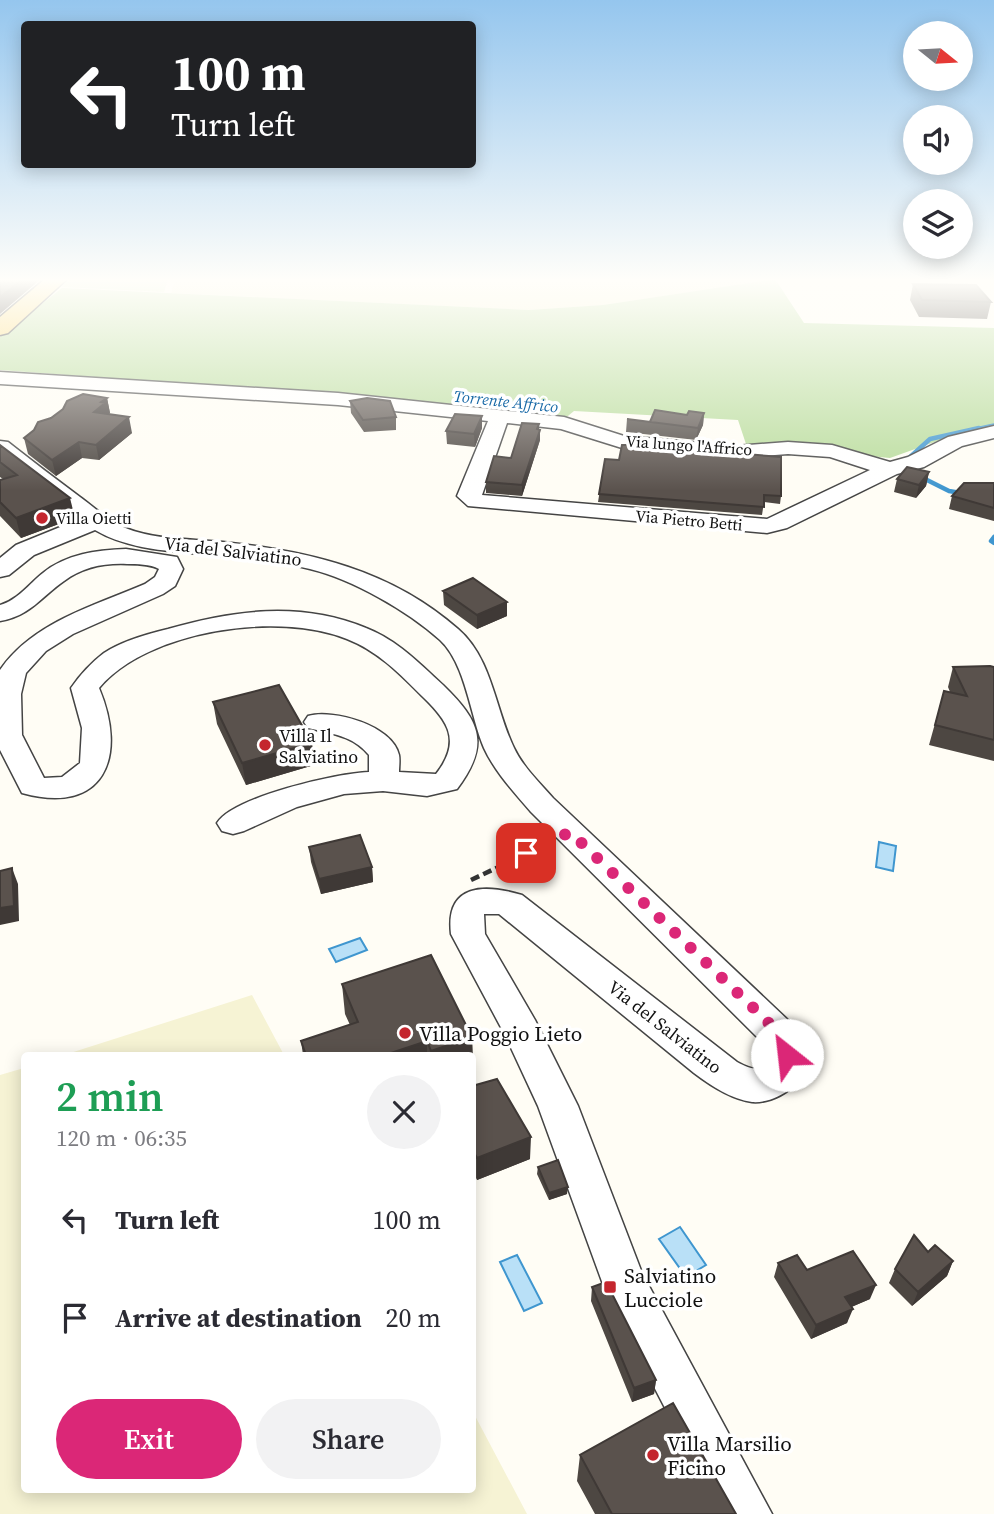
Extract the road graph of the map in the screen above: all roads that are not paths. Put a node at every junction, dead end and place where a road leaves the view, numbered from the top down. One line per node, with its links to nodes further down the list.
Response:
1 (0, 378): 2 (street, Via lungo l'Affrico)
2 (499, 418): 7 (street, Via lungo l'Affrico); 7 (street, Via Pietro Betti)
3 (994, 432): 4 (street)
4 (970, 438): 6 (street); 7 (street)
5 (0, 447): 8 (street, Via del Salviatino)
6 (994, 447)
7 (889, 469)
8 (97, 521): 9 (street); 14 (street, Via del Salviatino)
9 (0, 570)
10 (0, 613): 12 (street)
11 (318, 722): 12 (street)
12 (384, 781): 13 (street)
13 (233, 823)
14 (747, 1514)

